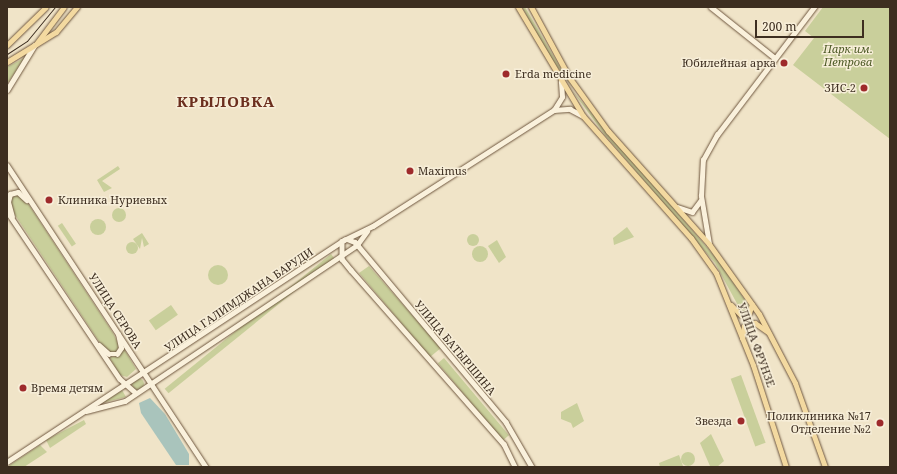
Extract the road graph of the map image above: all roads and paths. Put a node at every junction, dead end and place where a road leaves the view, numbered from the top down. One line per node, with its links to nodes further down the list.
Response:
1 (44, 7): 8 (main road)
2 (64, 7): 9 (main road)
3 (77, 7): 9 (main road)
4 (518, 7): 12 (main road, УЛИЦА ФРУНЗЕ)
5 (530, 7): 19 (main road)
6 (711, 7): 10 (street)
7 (814, 7): 10 (street)
8 (7, 45)
9 (34, 46): 11 (main road); 13 (street)
10 (775, 58): 17 (street)
11 (7, 62)
12 (561, 82): 14 (street); 15 (main road, УЛИЦА ФРУНЗЕ)
13 (7, 90)
14 (554, 110): 15 (street); 22 (street)
15 (583, 116): 27 (main road, УЛИЦА ФРУНЗЕ)
16 (7, 165): 18 (street, УЛИЦА СЕРОВА)
17 (702, 196): 19 (street); 24 (street)
18 (33, 205): 21 (street); 29 (street, УЛИЦА СЕРОВА)
19 (674, 205): 24 (main road)
20 (7, 211): 21 (street)
21 (12, 219): 32 (street)
22 (373, 226): 23 (street, УЛИЦА ГАЛИМДЖАНА БАРУДИ); 25 (street, УЛИЦА ГАЛИМДЖАНА БАРУДИ)
23 (344, 240): 25 (street, УЛИЦА БАТЫРШИНА); 26 (street); 33 (street, УЛИЦА ГАЛИМДЖАНА БАРУДИ)
24 (709, 244): 28 (main road)
25 (357, 245): 26 (street, УЛИЦА ГАЛИМДЖАНА БАРУДИ); 41 (street, УЛИЦА БАТЫРШИНА)
26 (341, 255): 34 (street, УЛИЦА ГАЛИМДЖАНА БАРУДИ); 40 (street)
27 (729, 302): 28 (main road); 31 (main road, УЛИЦА ФРУНЗЕ)
28 (752, 304): 30 (main road)
29 (116, 327): 32 (street); 33 (street, УЛИЦА СЕРОВА)
30 (770, 334): 31 (main road); 43 (main road)
31 (742, 339): 42 (main road, УЛИЦА ФРУНЗЕ)
32 (94, 342): 35 (street)
33 (144, 372): 34 (street, УЛИЦА СЕРОВА); 35 (street, УЛИЦА ГАЛИМДЖАНА БАРУДИ)
34 (151, 382): 36 (street, УЛИЦА ГАЛИМДЖАНА БАРУДИ); 39 (street, УЛИЦА СЕРОВА)
35 (123, 384): 36 (street); 37 (street, УЛИЦА ГАЛИМДЖАНА БАРУДИ)
36 (136, 394): 37 (street, УЛИЦА ГАЛИМДЖАНА БАРУДИ)
37 (77, 415): 38 (street, УЛИЦА ГАЛИМДЖАНА БАРУДИ)
38 (7, 462)
39 (206, 467)
40 (515, 467)
41 (532, 467)
42 (786, 467)
43 (825, 467)

